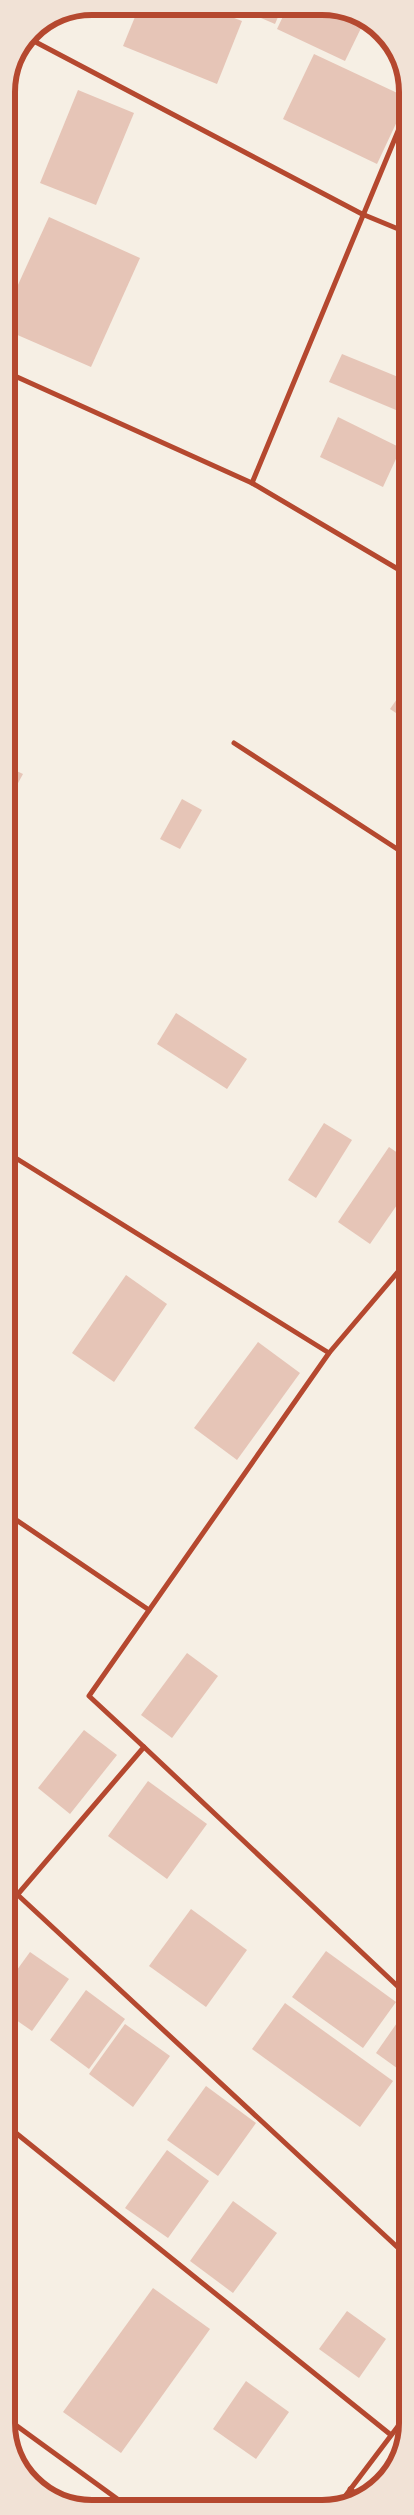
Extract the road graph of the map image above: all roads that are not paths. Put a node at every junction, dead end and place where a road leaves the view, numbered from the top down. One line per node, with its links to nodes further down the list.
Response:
1 (34, 41): 3 (street)
2 (399, 128): 3 (street)
3 (362, 214): 4 (street); 6 (street)
4 (399, 229)
5 (15, 376): 6 (street)
6 (252, 483): 7 (street)
7 (399, 570)
8 (234, 743): 9 (street)
9 (399, 850)
10 (15, 1158): 12 (street)
11 (399, 1270): 12 (street)
12 (329, 1352): 14 (street)
13 (15, 1519): 14 (street)
14 (149, 1610): 15 (street)
15 (144, 1747): 17 (street); 19 (street)
16 (15, 1890): 17 (street)
17 (18, 1892): 18 (street); 21 (street)
18 (15, 1896)
19 (399, 1988)
20 (15, 2132): 24 (street)
21 (399, 2249)
22 (15, 2425): 28 (street)
23 (399, 2425): 24 (street)
24 (391, 2435): 25 (street)
25 (350, 2489): 26 (street); 27 (street)
26 (354, 2493)
27 (345, 2496)
28 (119, 2500)

